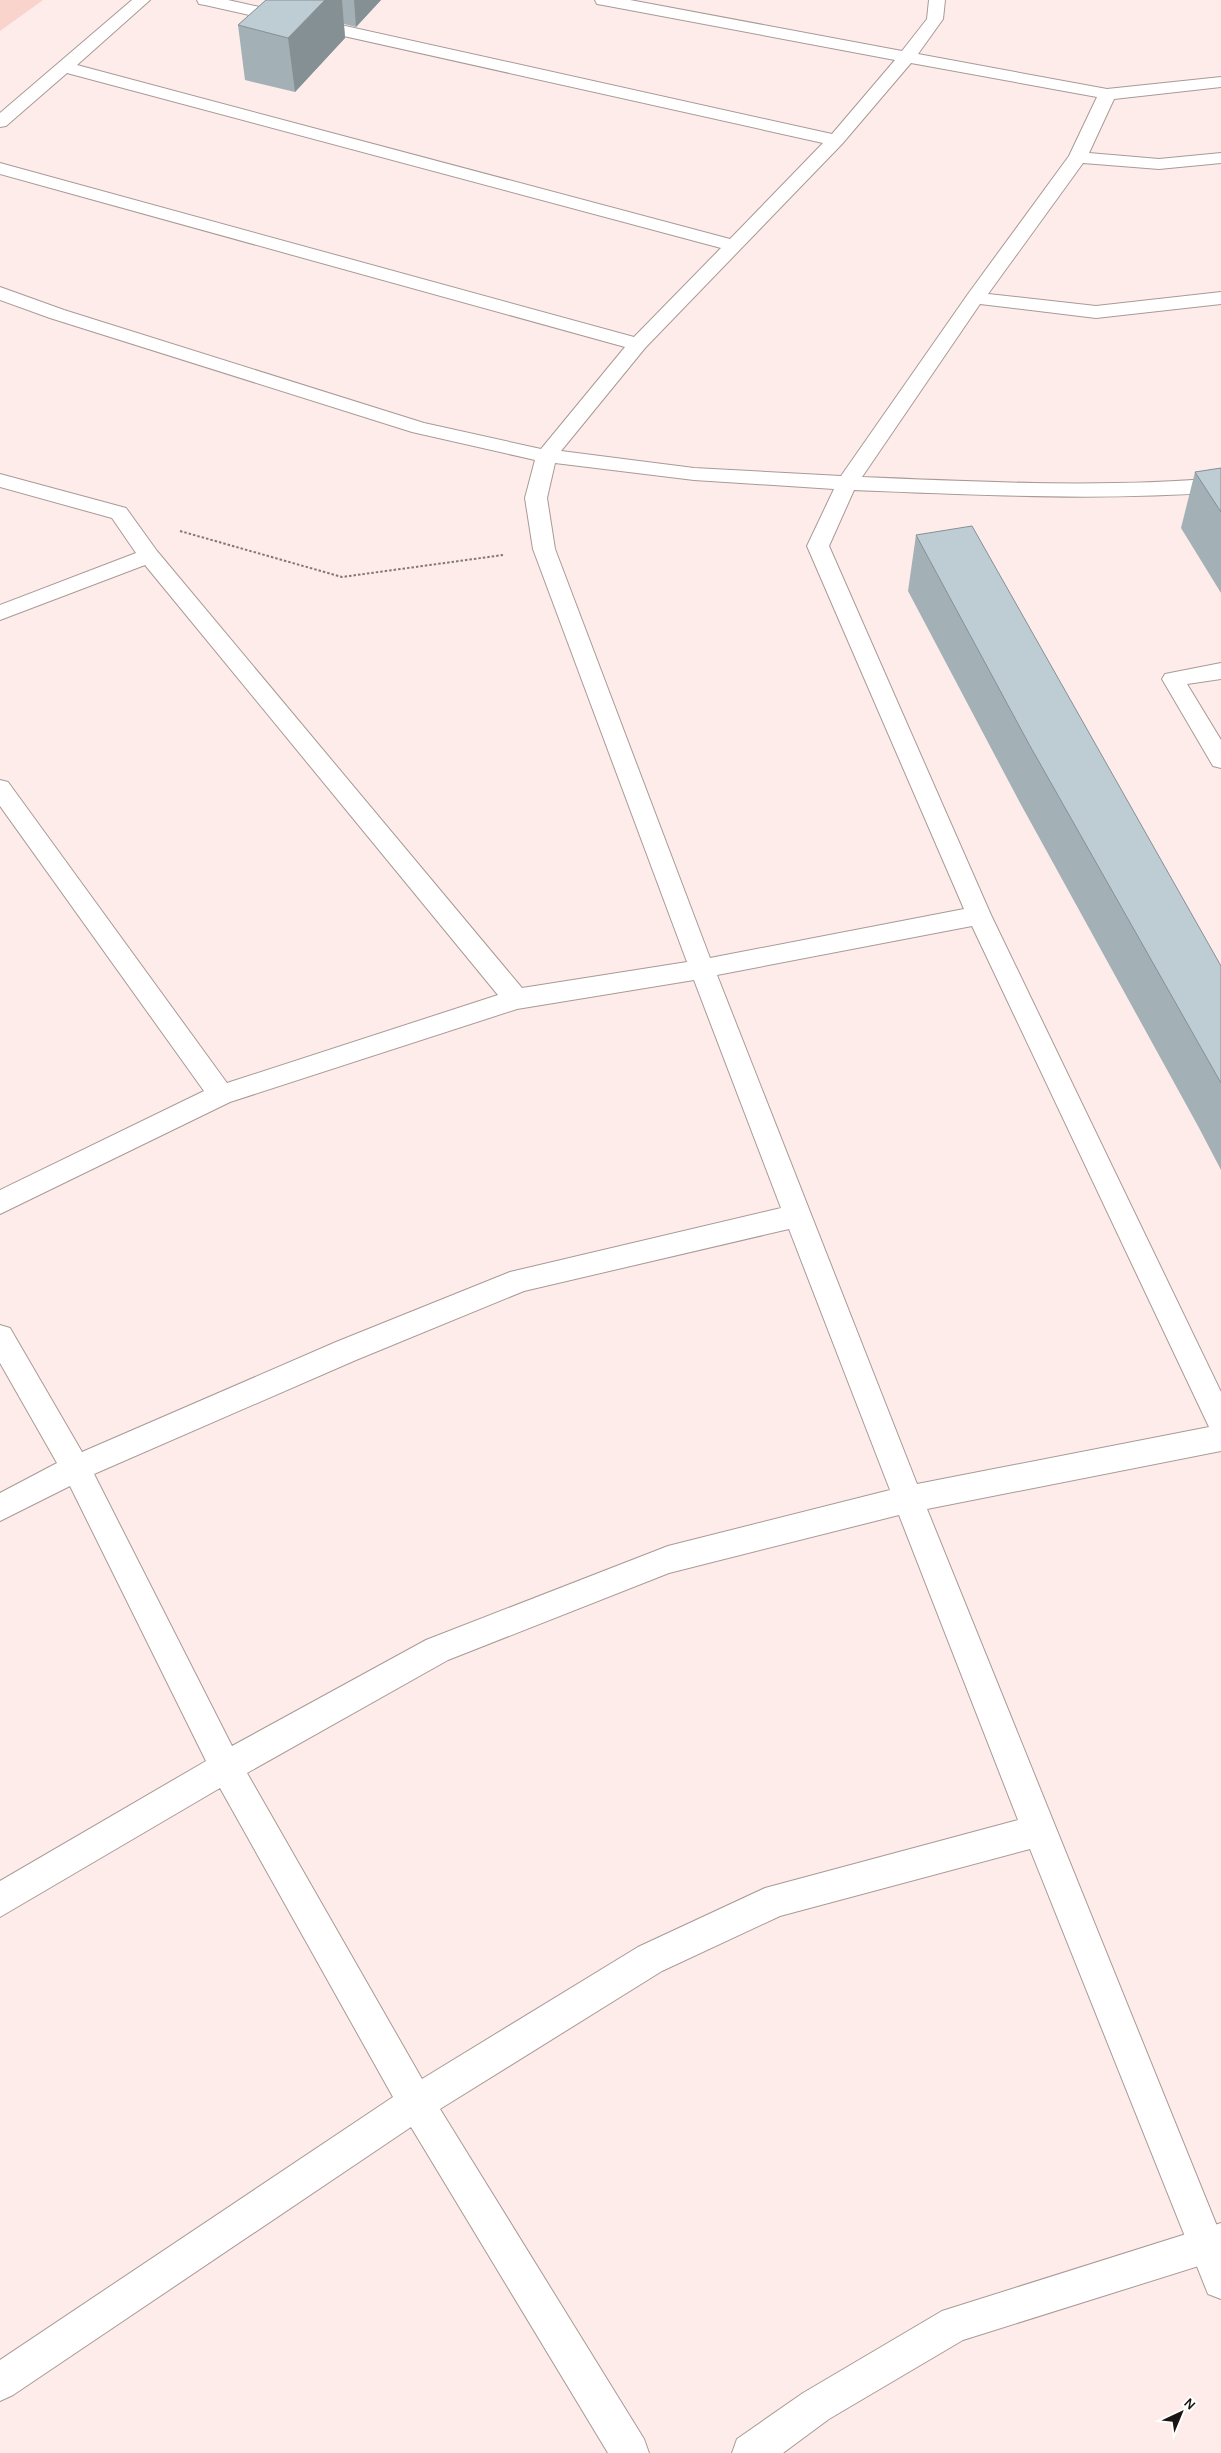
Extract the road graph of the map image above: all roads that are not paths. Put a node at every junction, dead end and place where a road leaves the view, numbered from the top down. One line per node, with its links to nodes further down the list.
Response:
1 (142, 0): 6 (street)
2 (205, 0): 10 (street)
3 (603, 0): 5 (street)
4 (937, 0): 5 (street)
5 (907, 56): 8 (street); 10 (street)
6 (64, 67): 9 (street); 14 (street)
7 (1221, 82): 8 (street)
8 (1107, 94): 11 (street)
9 (0, 122)
10 (836, 140): 14 (street)
11 (1078, 157): 12 (street); 16 (street)
12 (1221, 158)
13 (0, 168): 18 (street)
14 (732, 246): 18 (street)
15 (0, 293): 19 (street)
16 (975, 298): 17 (street); 21 (street)
17 (1221, 298)
18 (638, 344): 19 (street)
19 (546, 456): 21 (street); 29 (street)
20 (0, 480): 23 (street)
21 (848, 483): 22 (street); 28 (street)
22 (1221, 485)
23 (149, 556): 24 (street); 30 (street)
24 (0, 612)
25 (1221, 671): 26 (street)
26 (1221, 760)
27 (0, 788): 31 (street)
28 (979, 915): 29 (street); 35 (street)
29 (702, 969): 30 (street); 33 (street)
30 (516, 999): 31 (street)
31 (221, 1095): 32 (street)
32 (0, 1203)
33 (799, 1215): 37 (street); 38 (street)
34 (0, 1337): 37 (street)
35 (1221, 1422)
36 (1221, 1438): 38 (street)
37 (76, 1468): 39 (street); 40 (street)
38 (908, 1499): 40 (street); 41 (street)
39 (0, 1508)
40 (226, 1767): 42 (street); 43 (street)
41 (1039, 1831): 43 (street); 44 (street)
42 (0, 1900)
43 (416, 2103): 46 (street); 47 (street)
44 (1213, 2243): 45 (street); 48 (street)
45 (1221, 2281)
46 (0, 2382)
47 (630, 2453)
48 (751, 2453)

